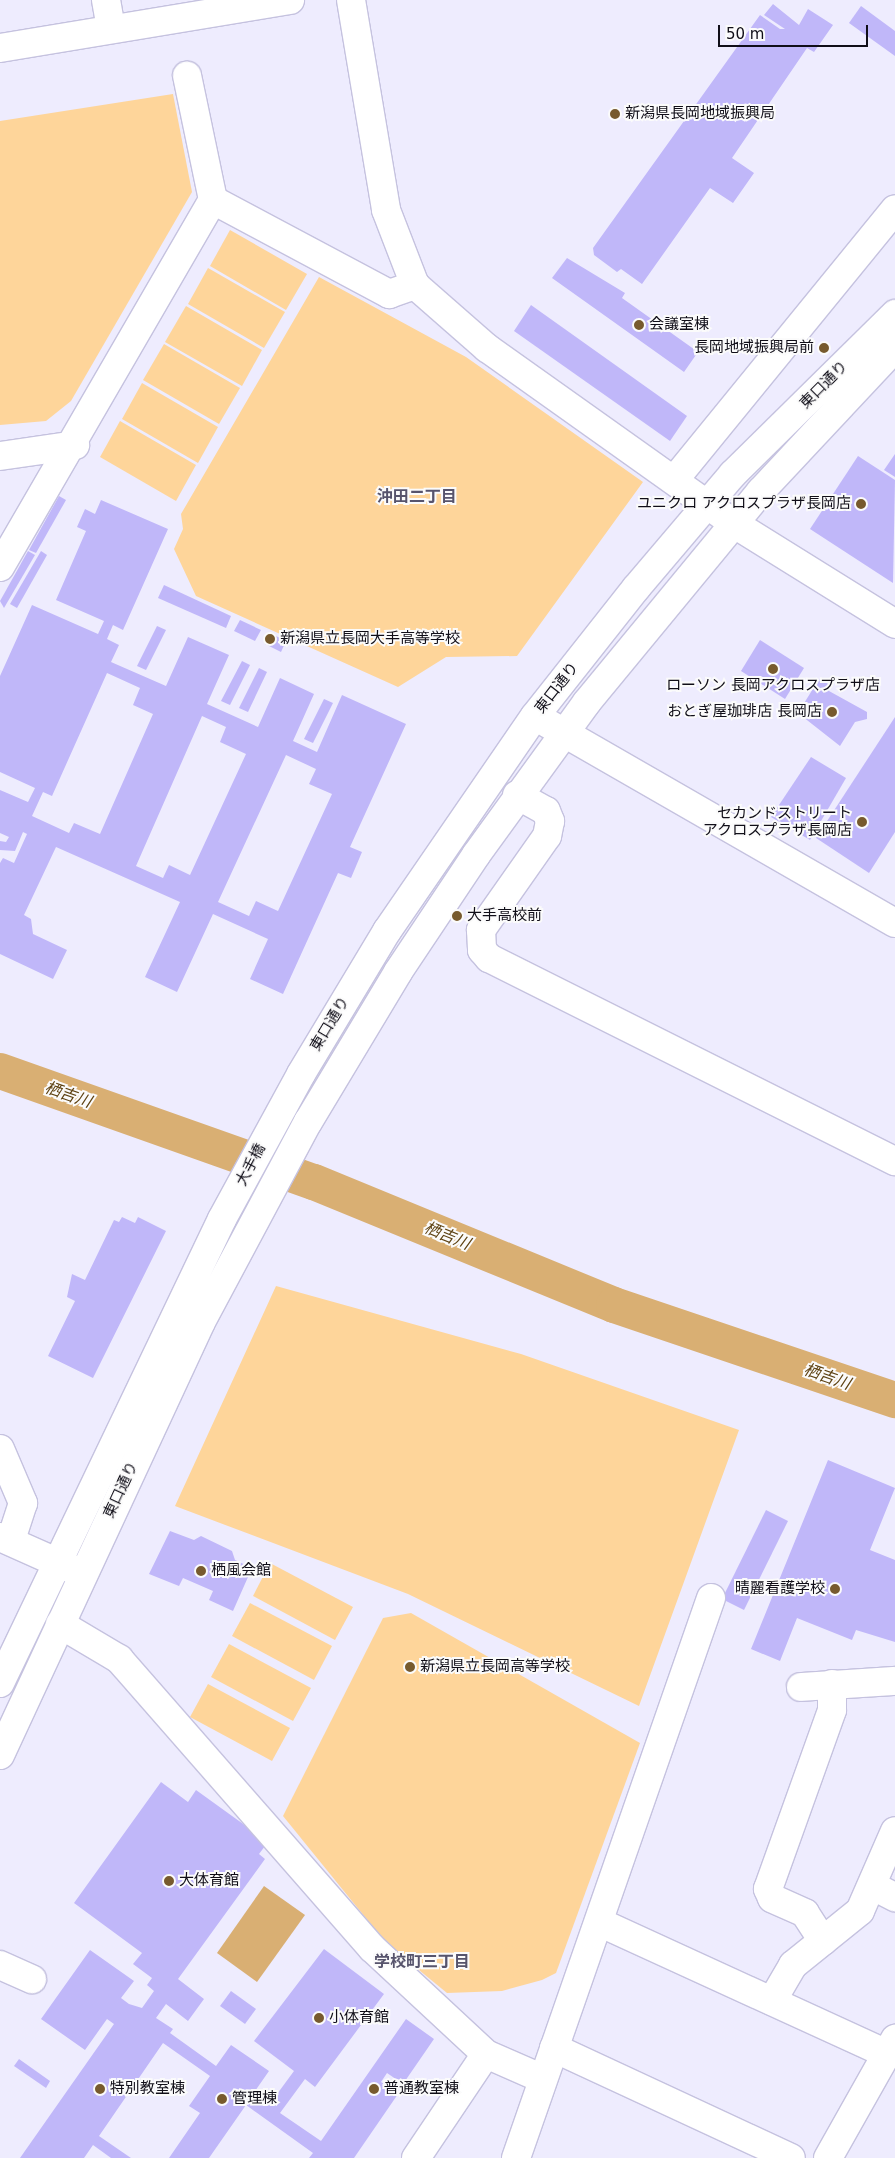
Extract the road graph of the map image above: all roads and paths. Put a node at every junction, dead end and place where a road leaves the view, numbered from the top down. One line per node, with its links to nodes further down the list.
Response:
1 (106, 0): 4 (street)
2 (290, 0): 4 (street)
3 (350, 0): 9 (street)
4 (111, 29): 5 (street)
5 (0, 48)
6 (187, 76): 7 (street)
7 (213, 200): 9 (street); 12 (street)
8 (895, 209): 14 (street)
9 (415, 285): 14 (street)
10 (895, 314): 15 (street, 東口通り)
11 (895, 348): 16 (street, 東口通り)
12 (74, 445): 13 (street); 17 (street)
13 (0, 456)
14 (675, 479): 15 (street)
15 (706, 504): 16 (street); 19 (street, 東口通り)
16 (732, 523): 18 (street); 20 (street, 東口通り)
17 (0, 567)
18 (895, 624)
19 (535, 716): 20 (street); 23 (street, 東口通り)
20 (563, 732): 21 (street, 東口通り); 22 (street)
21 (517, 796): 24 (street, 東口通り); 25 (street)
22 (895, 923)
23 (280, 1111): 26 (street, 大手橋)
24 (308, 1122): 27 (street, 大手橋)
25 (895, 1161)
26 (222, 1219): 30 (street, 東口通り)
27 (250, 1229): 31 (street, 東口通り)
28 (0, 1449): 29 (street)
29 (6, 1539): 30 (street)
30 (56, 1562): 31 (street); 35 (street, 東口通り)
31 (82, 1574): 33 (street, 東口通り)
32 (711, 1598): 41 (street)
33 (60, 1624): 38 (street, 東口通り); 48 (street)
34 (895, 1681): 36 (street)
35 (0, 1683)
36 (832, 1684): 37 (street); 42 (street)
37 (801, 1687)
38 (0, 1755)
39 (895, 1831): 40 (street)
40 (884, 1892): 42 (street)
41 (601, 1923): 45 (street); 47 (street)
42 (823, 1941): 45 (street)
43 (0, 1965): 44 (street)
44 (32, 1979)
45 (772, 2001): 46 (street)
46 (890, 2046): 53 (street)
47 (554, 2048): 49 (street); 52 (street)
48 (486, 2054): 49 (street); 50 (street)
49 (543, 2078): 51 (street)
50 (416, 2158)
51 (516, 2158)
52 (791, 2158)
53 (828, 2158)

